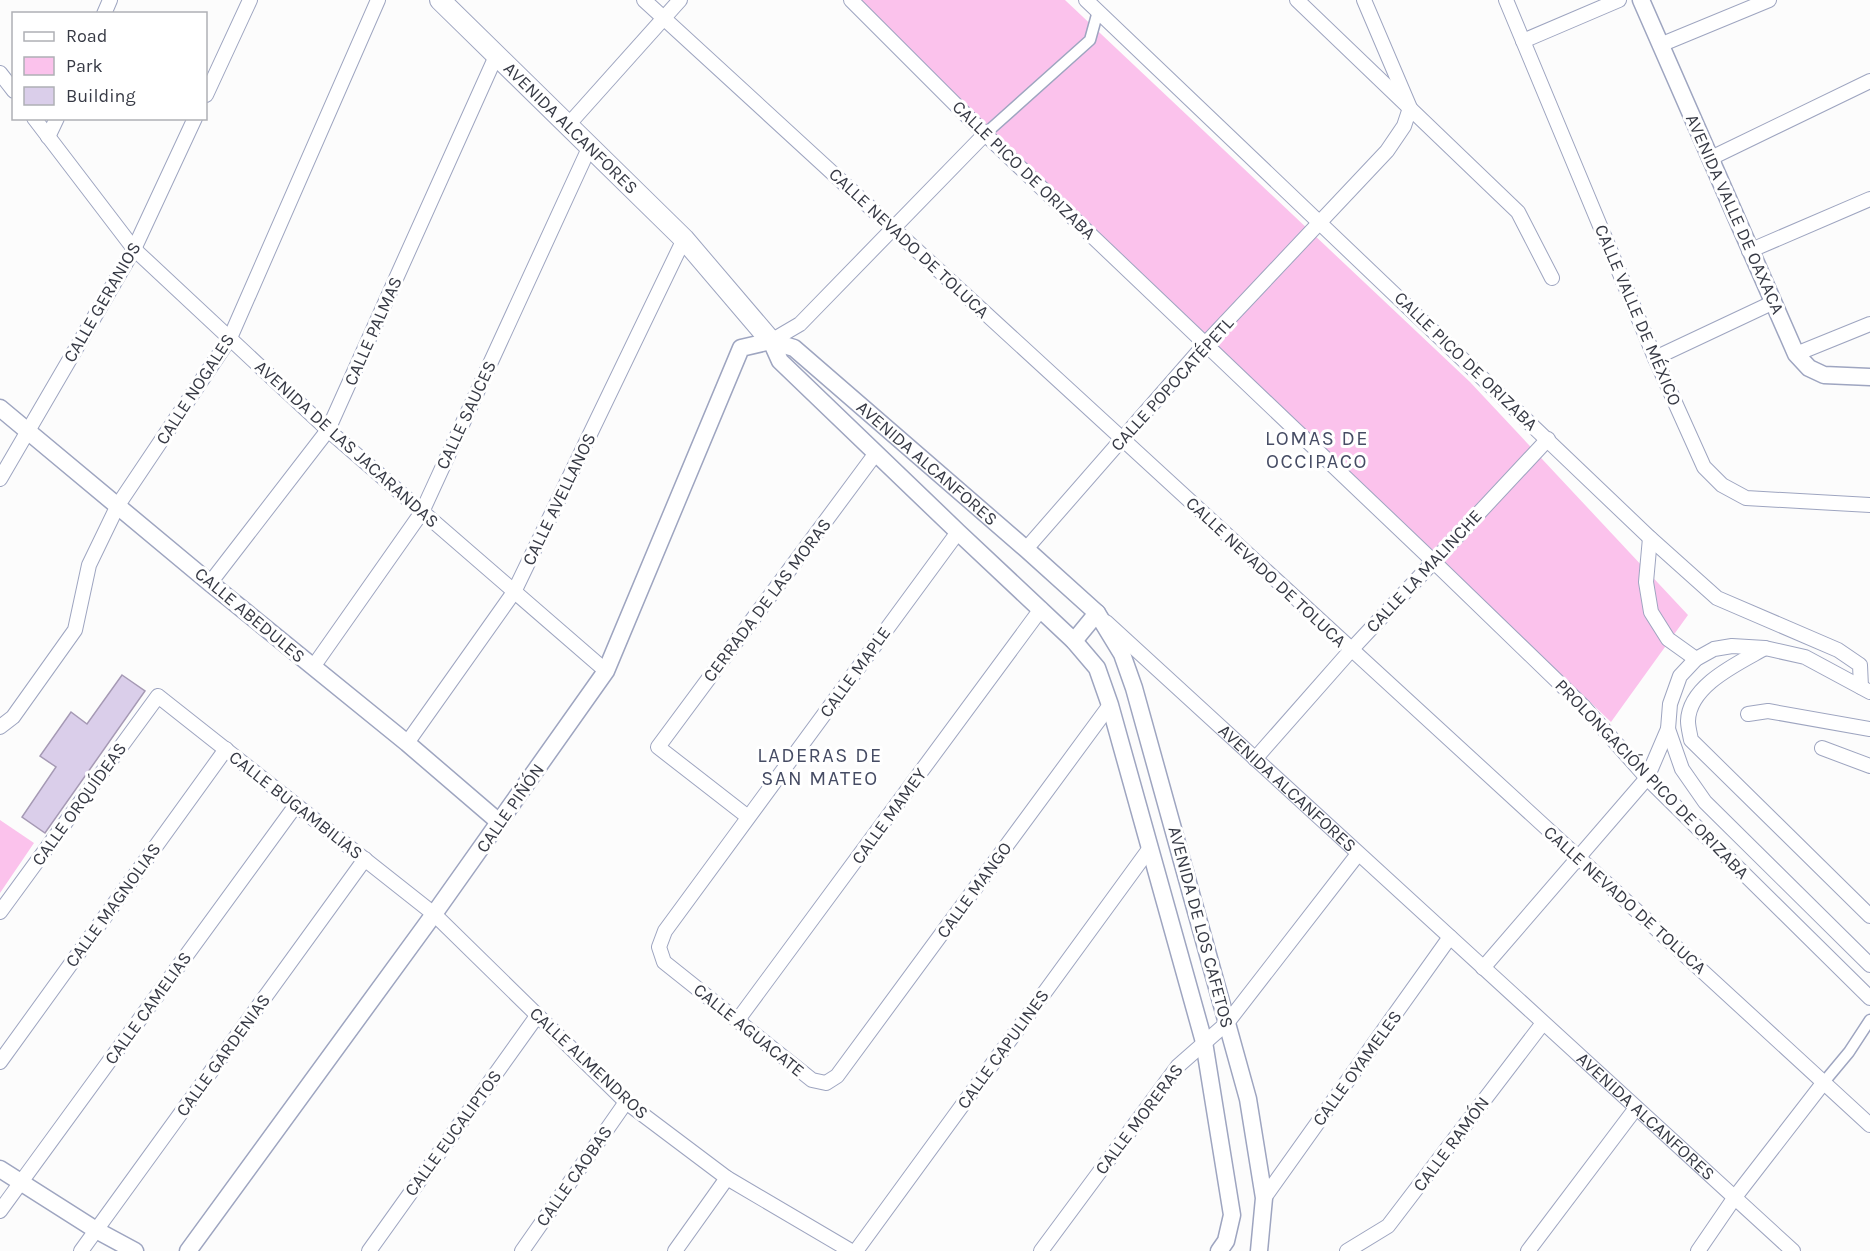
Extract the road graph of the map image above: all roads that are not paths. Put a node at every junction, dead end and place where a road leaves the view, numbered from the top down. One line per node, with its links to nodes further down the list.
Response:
1 (250, 0): 22 (street)
2 (378, 0): 41 (street, CALLE NOGALES)
3 (440, 0): 18 (main road, AVENIDA ALCANFORES)
4 (644, 0): 15 (street, CALLE NEVADO DE TOLUCA)
5 (681, 0): 15 (street)
6 (851, 0): 28 (street, CALLE PICO DE ORIZABA)
7 (1086, 0): 14 (street, CALLE PICO DE ORIZABA)
8 (1297, 0): 23 (street)
9 (1364, 0): 23 (street)
10 (1506, 0): 16 (street, CALLE VALLE DE MÉXICO)
11 (1619, 0): 16 (street)
12 (1641, 0): 17 (street, AVENIDA VALLE DE OAXACA)
13 (1769, 0): 17 (street)
14 (1103, 5): 28 (street); 33 (street, CALLE PICO DE ORIZABA)
15 (663, 19): 27 (street); 34 (street, CALLE NEVADO DE TOLUCA)
16 (1523, 41): 45 (street, CALLE VALLE DE MÉXICO)
17 (1660, 45): 31 (street, AVENIDA VALLE DE OAXACA)
18 (496, 56): 27 (main road, AVENIDA ALCANFORES); 49 (street, CALLE PALMAS)
19 (0, 73): 21 (street)
20 (1870, 81): 31 (street)
21 (12, 88)
22 (207, 93)
23 (1410, 108): 33 (street, CALLE POPOCATÉPETL); 38 (street)
24 (35, 120): 29 (street, AVENIDA DE LAS JACARANDAS)
25 (56, 120): 29 (street)
26 (194, 120): 36 (street, CALLE GERANIOS)
27 (568, 124): 30 (main road, AVENIDA ALCANFORES)
28 (985, 134): 34 (street); 43 (street, CALLE PICO DE ORIZABA)
29 (48, 137): 36 (street, AVENIDA DE LAS JACARANDAS)
30 (590, 146): 35 (main road, AVENIDA ALCANFORES); 56 (street, CALLE SAUCES)
31 (1711, 158): 37 (street, AVENIDA VALLE DE OAXACA)
32 (1870, 199): 37 (street)
33 (1320, 223): 43 (street, CALLE POPOCATÉPETL); 51 (street, CALLE PICO DE ORIZABA)
34 (894, 228): 42 (street); 50 (street, CALLE NEVADO DE TOLUCA)
35 (684, 239): 42 (main road, AVENIDA ALCANFORES); 62 (street, CALLE AVELLANOS)
36 (134, 249): 41 (street, AVENIDA DE LAS JACARANDAS); 48 (street, CALLE GERANIOS)
37 (1749, 251): 39 (street, AVENIDA VALLE DE OAXACA)
38 (1552, 278)
39 (1774, 302): 44 (street, AVENIDA VALLE DE OAXACA); 45 (street)
40 (1870, 324): 44 (street)
41 (230, 338): 49 (street, AVENIDA DE LAS JACARANDAS); 54 (street, CALLE NOGALES)
42 (771, 341): 52 (street, AVENIDA ALCANFORES); 59 (street, AVENIDA ALCANFORES); 70 (street, CALLE PIÑÓN)
43 (1206, 343): 50 (street, CALLE POPOCATÉPETL); 60 (street, CALLE PICO DE ORIZABA)
44 (1796, 354): 46 (street, AVENIDA VALLE DE OAXACA)
45 (1655, 358): 55 (street, CALLE VALLE DE MÉXICO)
46 (1870, 377)
47 (0, 408): 48 (street, CALLE ABEDULES)
48 (27, 430): 53 (street, CALLE GERANIOS); 54 (street, CALLE ABEDULES)
49 (328, 430): 56 (street, AVENIDA DE LAS JACARANDAS); 61 (street, CALLE PALMAS)
50 (1122, 440): 59 (street, CALLE POPOCATÉPETL); 67 (street, CALLE NEVADO DE TOLUCA)
51 (1548, 440): 58 (street, CALLE PICO DE ORIZABA); 60 (street, CALLE LA MALINCHE)
52 (876, 453): 57 (street, AVENIDA ALCANFORES); 85 (street, CERRADA DE LAS MORAS)
53 (0, 479)
54 (118, 505): 61 (street, CALLE ABEDULES); 75 (street, CALLE NOGALES)
55 (1870, 505)
56 (422, 512): 62 (street, AVENIDA DE LAS JACARANDAS); 69 (street, CALLE SAUCES)
57 (958, 532): 63 (street, AVENIDA ALCANFORES); 85 (street, CALLE MAPLE)
58 (1650, 538): 68 (street); 71 (street, CALLE PICO DE ORIZABA)
59 (1026, 549): 64 (street, AVENIDA ALCANFORES)
60 (1433, 561): 67 (street, CALLE LA MALINCHE); 83 (street, PROLONGACIÓN PICO DE ORIZABA)
61 (210, 582): 69 (street, CALLE ABEDULES)
62 (514, 592): 70 (street, AVENIDA DE LAS JACARANDAS); 78 (street, CALLE AVELLANOS)
63 (1041, 609): 65 (street, AVENIDA ALCANFORES); 101 (street, CALLE MAMEY)
64 (1096, 613): 65 (street); 81 (street, AVENIDA ALCANFORES); 102 (street, AVENIDA DE LOS CAFETOS)
65 (1074, 641): 73 (street, AVENIDA DE LOS CAFETOS)
66 (1765, 648): 68 (street); 71 (street); 93 (street)
67 (1351, 650): 81 (street, CALLE LA MALINCHE); 89 (street, CALLE NEVADO DE TOLUCA)
68 (1696, 659): 76 (street)
69 (313, 667): 78 (street, CALLE ABEDULES)
70 (606, 671): 86 (street, CALLE PIÑÓN)
71 (1866, 689)
72 (158, 696): 80 (street, CALLE BUGAMBILIAS); 91 (street, CALLE ORQUÍDEAS)
73 (1110, 705): 87 (street, AVENIDA DE LOS CAFETOS); 106 (street, CALLE MANGO)
74 (1748, 714): 77 (street)
75 (0, 727)
76 (1668, 729): 83 (street); 96 (street, PROLONGACIÓN PICO DE ORIZABA)
77 (1870, 729)
78 (407, 743): 86 (street, CALLE ABEDULES)
79 (1822, 748): 82 (street)
80 (226, 749): 84 (street, CALLE BUGAMBILIAS); 105 (street, CALLE MAGNOLIAS)
81 (1255, 759): 88 (street, AVENIDA ALCANFORES)
82 (1870, 766)
83 (1647, 778): 89 (street); 98 (street, PROLONGACIÓN PICO DE ORIZABA)
84 (296, 805): 90 (street, CALLE BUGAMBILIAS); 113 (street, CALLE CAMELIAS)
85 (748, 817): 95 (street, CALLE MAPLE)
86 (499, 822): 92 (street, CALLE PIÑÓN)
87 (1150, 848): 104 (street, AVENIDA DE LOS CAFETOS); 126 (street, CALLE CAPULINES)
88 (1358, 854): 94 (street, AVENIDA ALCANFORES); 102 (street, CALLE MORERAS)
89 (1579, 858): 97 (street); 107 (street, CALLE NEVADO DE TOLUCA)
90 (365, 859): 92 (street, CALLE BUGAMBILIAS); 117 (street, CALLE GARDENIAS)
91 (0, 912)
92 (434, 914): 99 (street, CALLE ALMENDROS); 121 (street, CALLE PIÑÓN)
93 (1870, 916)
94 (1450, 937): 97 (street, AVENIDA ALCANFORES); 115 (street, CALLE OYAMELES)
95 (664, 962): 101 (street, CALLE AGUACATE)
96 (1870, 965)
97 (1483, 968): 103 (street, AVENIDA ALCANFORES)
98 (1870, 998)
99 (537, 1016): 108 (street, CALLE ALMENDROS); 122 (street, CALLE EUCALIPTOS)
100 (1870, 1020): 107 (street)
101 (738, 1022): 106 (street, CALLE AGUACATE)
102 (1227, 1023): 104 (street, CALLE MORERAS); 115 (street, AVENIDA DE LOS CAFETOS)
103 (1544, 1023): 109 (street, AVENIDA ALCANFORES); 129 (street, CALLE RAMÓN)
104 (1204, 1042): 118 (street, AVENIDA DE LOS CAFETOS); 127 (street, CALLE MORERAS)
105 (0, 1062)
106 (837, 1076)
107 (1824, 1082): 110 (street, CALLE NEVADO DE TOLUCA); 114 (street)
108 (626, 1101): 112 (street, CALLE ALMENDROS); 123 (street, CALLE CAOBAS)
109 (1636, 1108): 114 (street, AVENIDA ALCANFORES); 130 (street)
110 (1870, 1125)
111 (0, 1169): 113 (street)
112 (727, 1178): 124 (street); 125 (street, CALLE ALMENDROS)
113 (20, 1182): 116 (street, CALLE CAMELIAS); 117 (street)
114 (1735, 1197): 131 (street); 132 (street, AVENIDA ALCANFORES)
115 (1264, 1198): 128 (street, AVENIDA DE LOS CAFETOS)
116 (0, 1211)
117 (96, 1230): 119 (street, CALLE GARDENIAS); 120 (street)
118 (1223, 1246)
119 (81, 1251)
120 (135, 1251)
121 (188, 1251)
122 (369, 1251)
123 (522, 1251)
124 (675, 1251)
125 (851, 1251)
126 (856, 1251)
127 (1041, 1251)
128 (1259, 1251)
129 (1347, 1251)
130 (1528, 1251)
131 (1698, 1251)
132 (1793, 1251)

